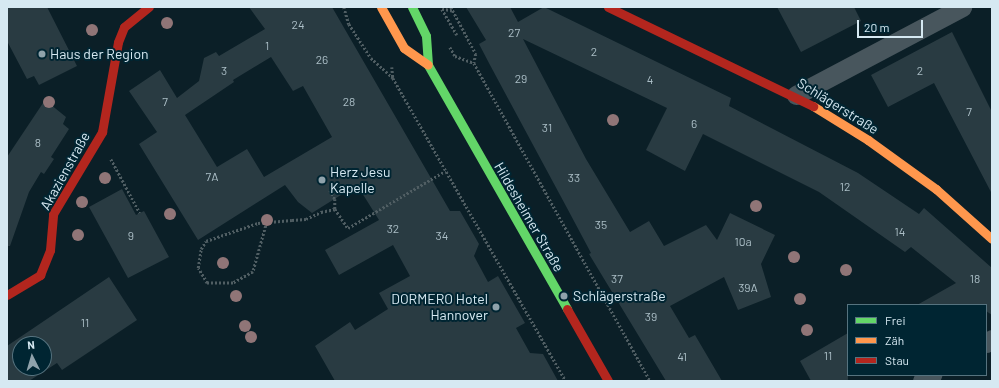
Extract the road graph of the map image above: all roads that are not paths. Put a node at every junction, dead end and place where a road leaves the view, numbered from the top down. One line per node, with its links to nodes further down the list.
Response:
1 (149, 7): 9 (street, Akazienstraße)
2 (381, 7): 6 (street, Hildesheimer Straße)
3 (412, 7): 6 (street, Hildesheimer Straße)
4 (608, 7): 7 (street, Schlägerstraße)
5 (962, 7): 7 (street)
6 (428, 65): 10 (street, Hildesheimer Straße)
7 (796, 95): 8 (street, Schlägerstraße)
8 (992, 239)
9 (7, 295)
10 (608, 381)

